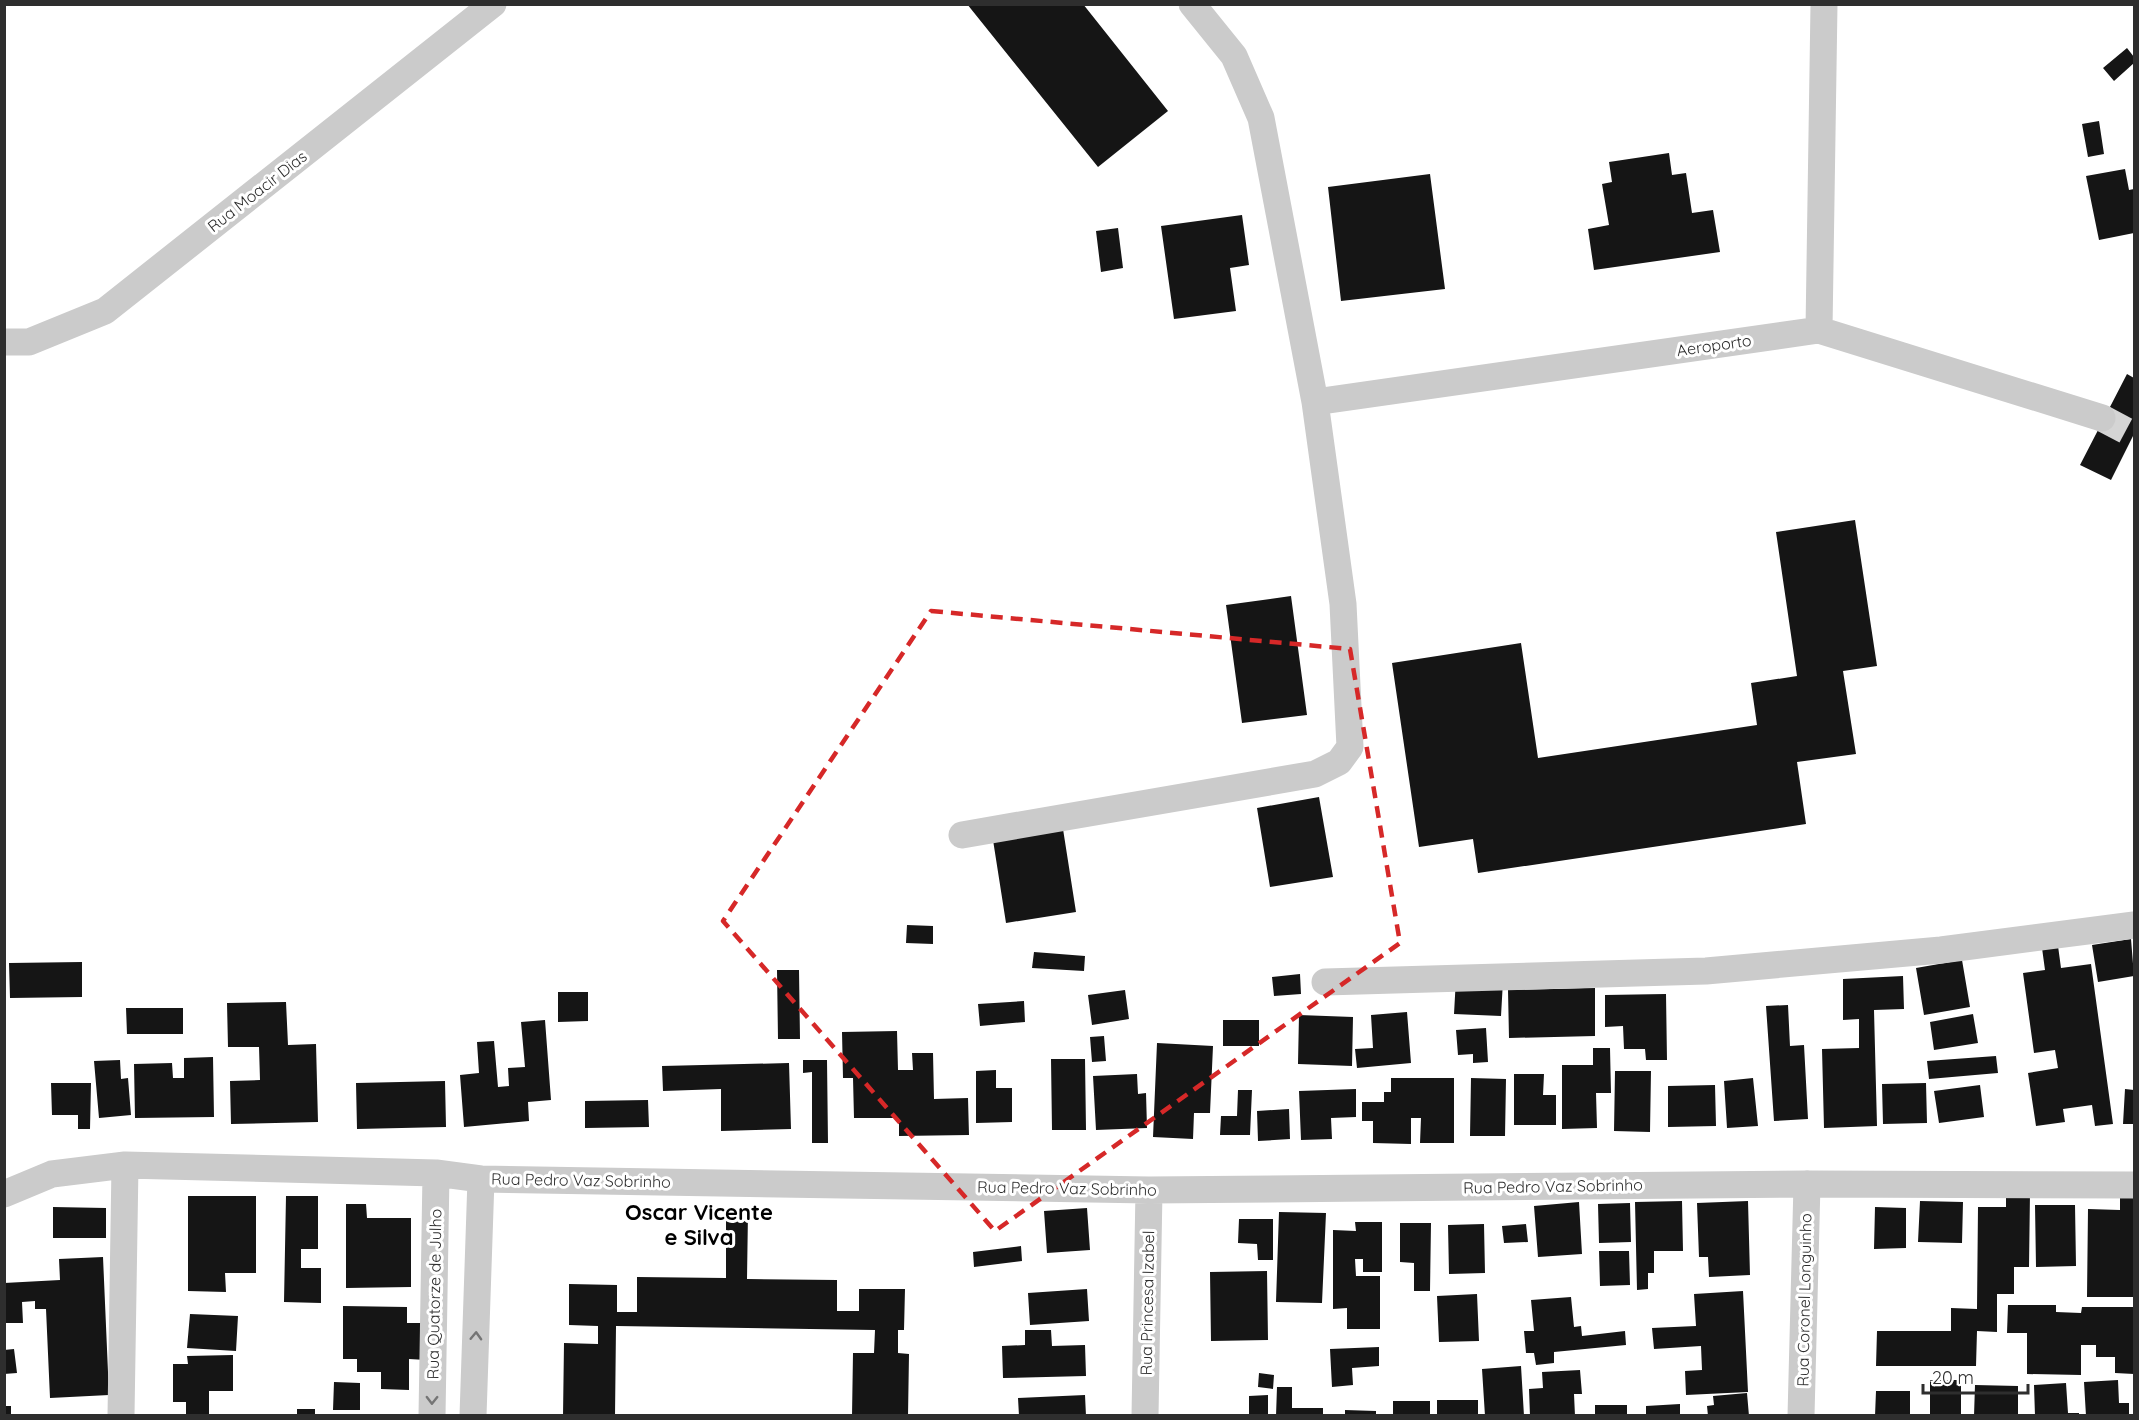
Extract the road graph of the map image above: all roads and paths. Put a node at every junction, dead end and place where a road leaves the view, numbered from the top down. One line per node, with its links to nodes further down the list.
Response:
1 (493, 4): 5 (street, Rua Moacir Dias)
2 (1192, 4): 6 (street)
3 (1824, 4): 4 (street)
4 (1819, 330): 6 (street, Aeroporto); 7 (street, Aeroporto)
5 (4, 342)
6 (1315, 402): 8 (street)
7 (2102, 418)
8 (962, 835)
9 (2134, 925): 10 (street)
10 (1325, 982)
11 (125, 1165): 12 (street, Rua Pedro Vaz Sobrinho); 17 (street, Rua Pedro Vaz Sobrinho); 18 (street)
12 (436, 1173): 13 (street, Rua Pedro Vaz Sobrinho); 19 (street, Rua Quatorze de Julho, one-way to 19)
13 (481, 1179): 16 (street, Rua Pedro Vaz Sobrinho); 20 (street, one-way to 13)
14 (1807, 1184): 15 (street, Rua Pedro Vaz Sobrinho); 16 (street, Rua Pedro Vaz Sobrinho); 22 (street, Rua Coronel Longuinho)
15 (2134, 1185)
16 (1149, 1190): 21 (street, Rua Princesa Izabel)
17 (4, 1194)
18 (121, 1416)
19 (432, 1416)
20 (473, 1416)
21 (1145, 1416)
22 (1801, 1416)

